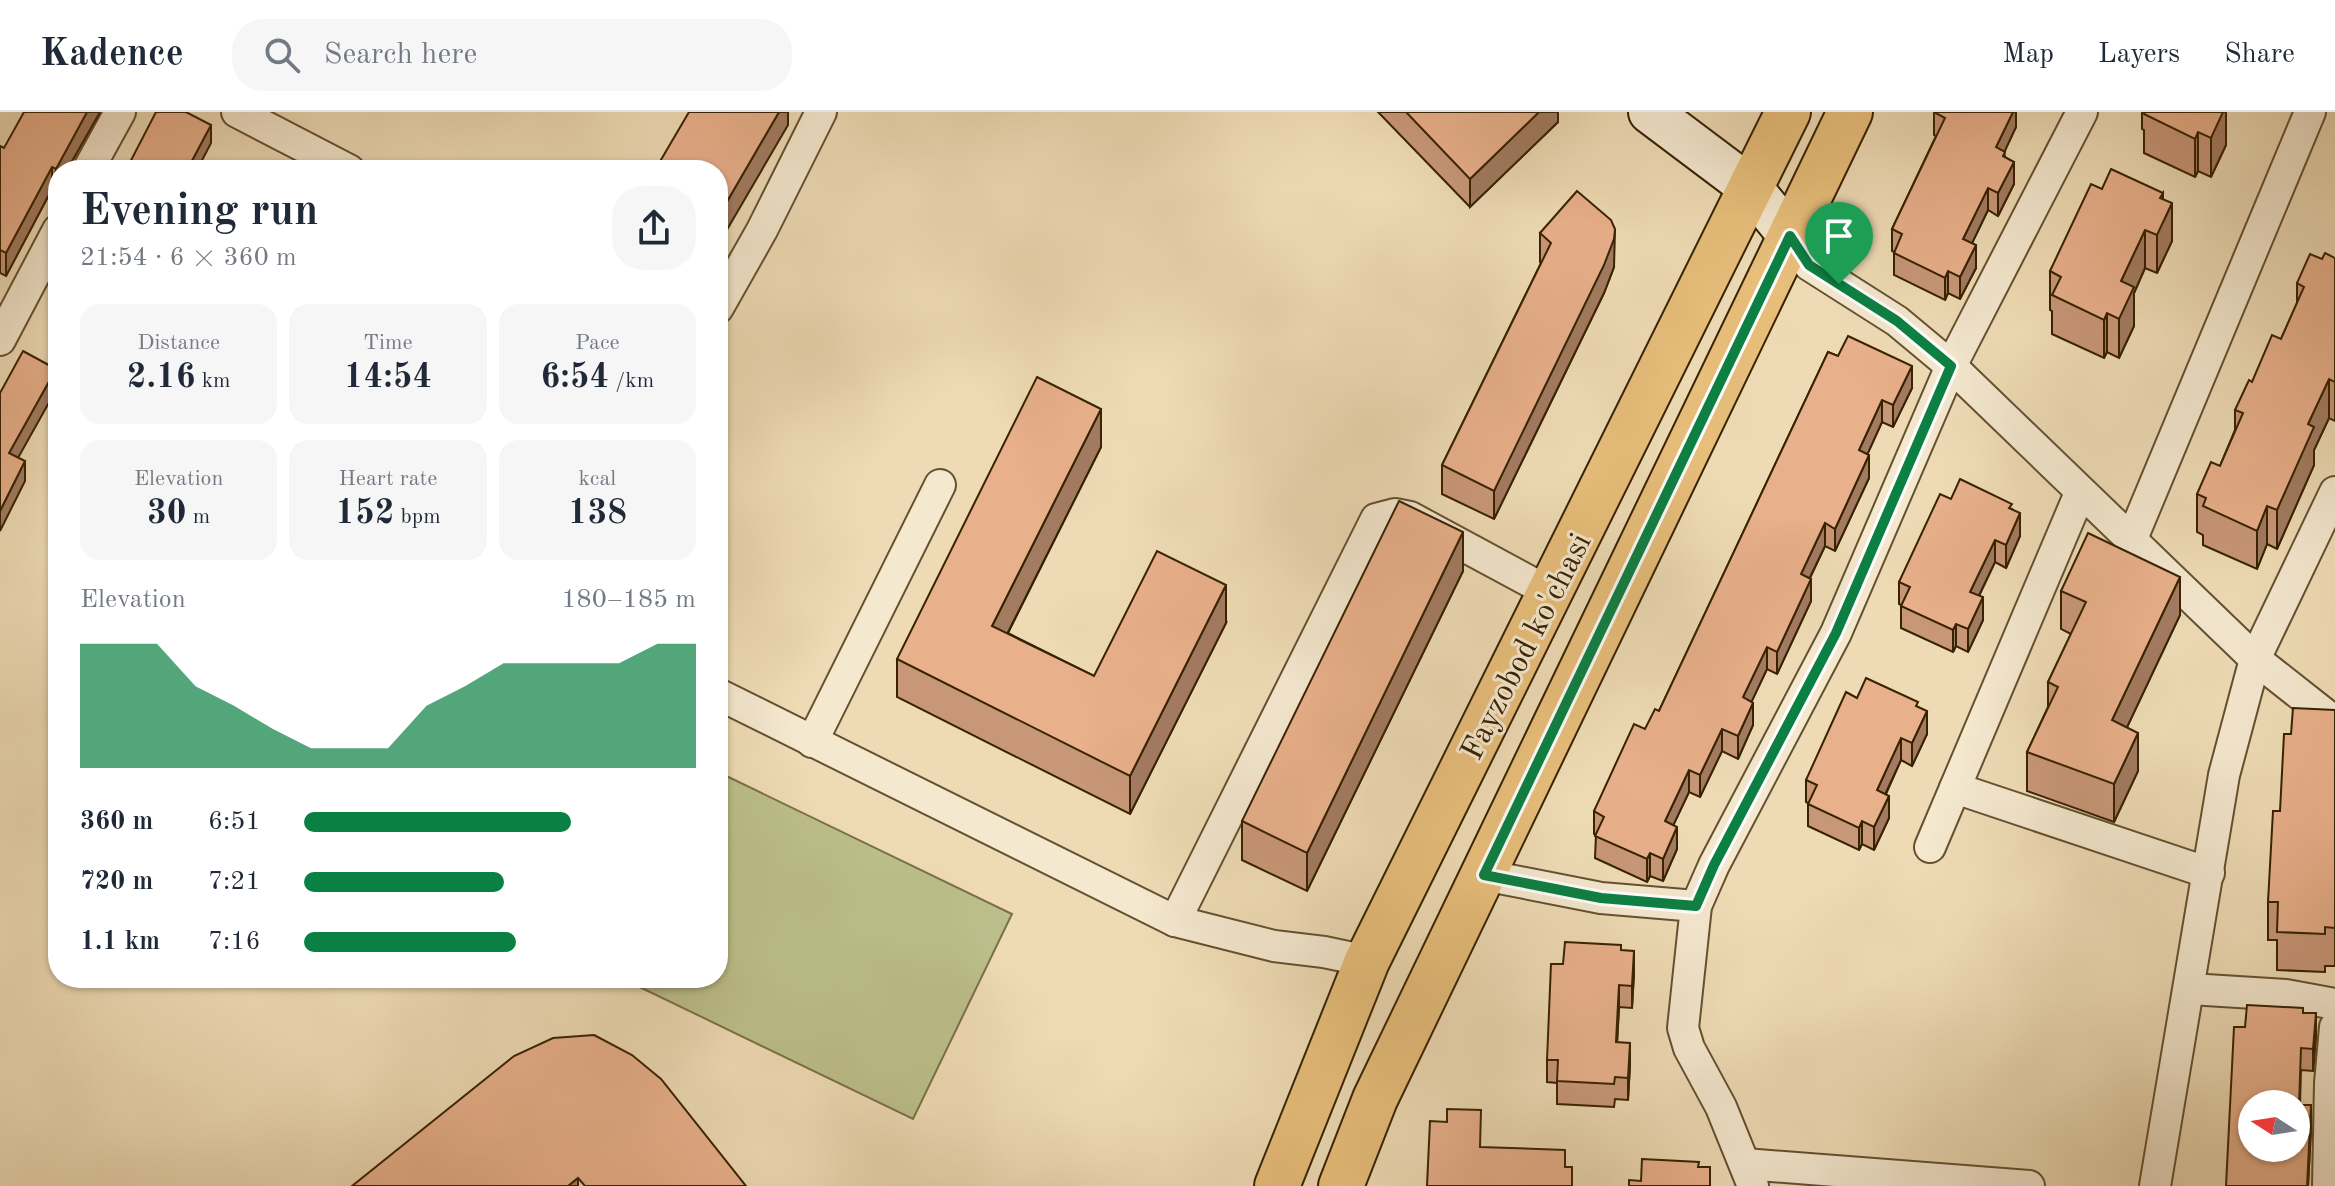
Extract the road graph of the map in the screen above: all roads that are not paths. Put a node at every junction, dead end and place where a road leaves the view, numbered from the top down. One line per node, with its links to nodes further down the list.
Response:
1 (120, 112): 9 (street)
2 (237, 112): 10 (street)
3 (821, 112): 15 (street)
4 (1650, 112): 11 (street)
5 (1788, 112): 11 (main road, Fayzobod ko'chasi)
6 (1850, 112): 12 (main road)
7 (2082, 112): 18 (street)
8 (2310, 112): 22 (street)
9 (94, 160)
10 (330, 160)
11 (1751, 188): 12 (street); 23 (main road, Fayzobod ko'chasi)
12 (1790, 236): 18 (street); 31 (main road, Fayzobod ko'chasi)
13 (48, 246): 16 (street)
14 (48, 247): 17 (street)
15 (728, 290)
16 (0, 331)
17 (0, 340)
18 (1951, 366): 21 (street); 32 (street)
19 (940, 485): 27 (street)
20 (2335, 492): 24 (street)
21 (2080, 493): 22 (street); 28 (street)
22 (2131, 541): 24 (street)
23 (1551, 593): 33 (street); 34 (main road, Fayzobod ko'chasi)
24 (2255, 659): 26 (street); 30 (street)
25 (728, 699): 27 (street)
26 (2335, 722)
27 (812, 742): 33 (street)
28 (1955, 788): 29 (street); 30 (street)
29 (1930, 847)
30 (2209, 873): 35 (street)
31 (1484, 875): 32 (street); 40 (main road, Fayzobod ko'chasi)
32 (1696, 906): 38 (street)
33 (1175, 921): 34 (street)
34 (1367, 961): 39 (main road, Fayzobod ko'chasi)
35 (2190, 989): 36 (street); 42 (street)
36 (2335, 1004)
37 (2335, 1027): 43 (street)
38 (1749, 1175): 41 (street)
39 (1277, 1186)
40 (1341, 1186)
41 (2029, 1186)
42 (2155, 1186)
43 (2328, 1186)

